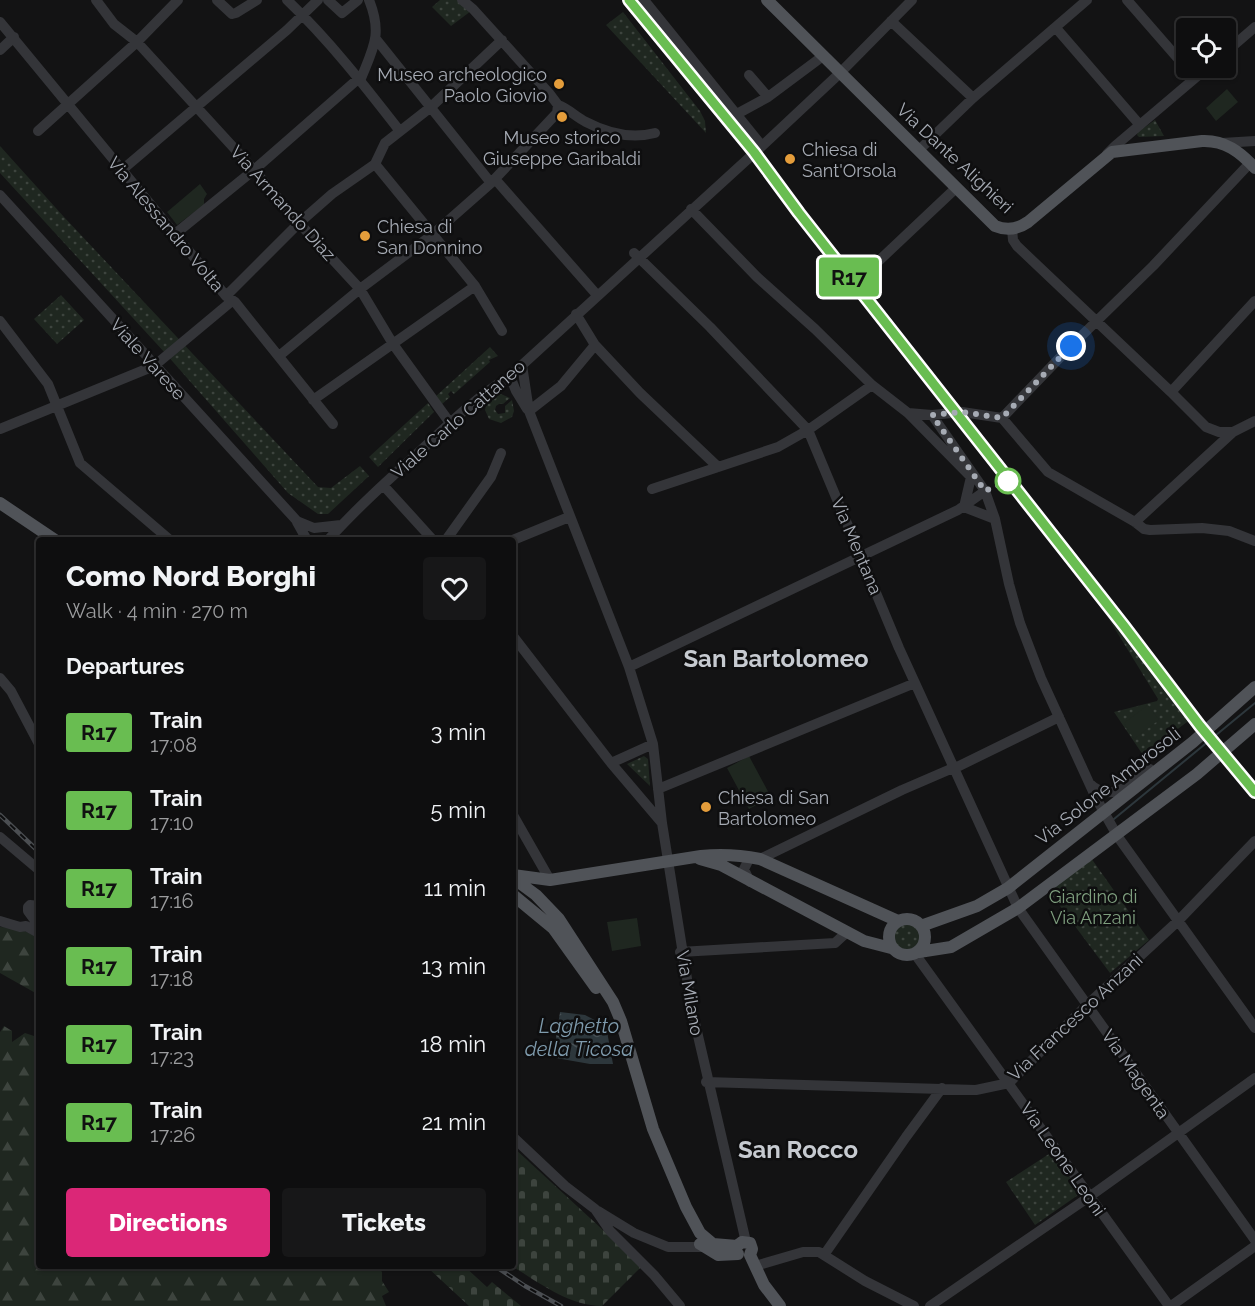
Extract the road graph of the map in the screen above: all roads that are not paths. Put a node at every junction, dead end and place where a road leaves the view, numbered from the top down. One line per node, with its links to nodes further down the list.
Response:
1 (96, 0): 25 (street, Via Armando Diaz)
2 (178, 0): 25 (street)
3 (217, 0): 4 (street)
4 (257, 0)
5 (287, 0): 17 (street)
6 (318, 0): 17 (street)
7 (328, 0): 16 (street)
8 (369, 0): 23 (street)
9 (462, 0): 24 (street)
10 (644, 0): 40 (street)
11 (767, 0): 28 (main road, Via Dante Alighieri)
12 (902, 0): 18 (street)
13 (912, 0): 18 (street, Viale Carlo Cattaneo)
14 (1087, 0): 21 (street)
15 (1127, 0): 29 (street)
16 (354, 3)
17 (303, 15): 33 (street); 39 (street)
18 (892, 20): 30 (street, Viale Carlo Cattaneo); 35 (street)
19 (0, 22): 22 (street, Via Alessandro Volta)
20 (1255, 27): 26 (street)
21 (1056, 28): 35 (street); 41 (street)
22 (14, 37): 27 (street); 36 (street, Via Alessandro Volta)
23 (376, 39): 33 (street); 38 (street)
24 (502, 40): 37 (street); 38 (street)
25 (137, 42): 36 (street); 39 (street, Via Armando Diaz)
26 (1236, 43)
27 (0, 50)
28 (823, 56): 30 (main road, Via Dante Alighieri); 34 (street)
29 (1176, 56)
30 (840, 73): 47 (street, Viale Carlo Cattaneo); 49 (main road, Via Dante Alighieri)
31 (749, 75): 34 (street)
32 (1195, 78): 41 (street)
33 (359, 80): 42 (street); 54 (street)
34 (768, 97): 40 (street)
35 (973, 98): 49 (street)
36 (67, 103): 43 (street); 53 (street, Via Alessandro Volta)
37 (558, 105): 44 (street); 55 (street)
38 (431, 106): 42 (street); 55 (street)
39 (196, 107): 53 (street); 54 (street, Via Armando Diaz)
40 (735, 115): 47 (street)
41 (1136, 127): 48 (street); 50 (street)
42 (399, 130): 52 (street)
43 (38, 131)
44 (655, 133)
45 (1222, 143): 46 (street); 48 (main road); 51 (main road)
46 (1255, 143): 51 (street)
47 (762, 146): 58 (street, Viale Carlo Cattaneo)
48 (1131, 149): 50 (main road)
49 (919, 150): 56 (main road, Via Dante Alighieri)
50 (1107, 154): 60 (main road)
51 (1249, 162): 72 (street)
52 (375, 164): 59 (street); 62 (street)
53 (122, 170): 61 (street, Via Alessandro Volta)
54 (254, 170): 59 (street, Via Armando Diaz); 61 (street)
55 (493, 181): 62 (street); 67 (street)
56 (956, 188): 60 (main road, Via Dante Alighieri); 64 (street)
57 (0, 195): 78 (street, Viale Varese)
58 (691, 209): 63 (street, Viale Carlo Cattaneo); 80 (street)
59 (299, 223): 66 (street, Via Armando Diaz); 68 (street)
60 (1012, 229): 72 (street, Via Dante Alighieri)
61 (175, 234): 68 (street, Via Alessandro Volta)
62 (432, 235): 65 (street); 66 (street)
63 (636, 255): 67 (street, Viale Carlo Cattaneo); 94 (street, Via Mentana)
64 (868, 271)
65 (475, 286): 73 (street); 74 (street)
66 (360, 289): 74 (street, Via Armando Diaz); 76 (street)
67 (597, 295): 70 (street, Viale Carlo Cattaneo)
68 (229, 298): 76 (street, Via Alessandro Volta); 78 (street)
69 (1255, 301): 83 (street)
70 (576, 314): 75 (street); 77 (street, Viale Carlo Cattaneo)
71 (0, 321): 85 (street)
72 (1097, 321): 83 (street, Via Dante Alighieri); 89 (street)
73 (502, 331)
74 (393, 344): 84 (street); 91 (street, Via Armando Diaz)
75 (595, 345): 86 (street); 97 (street)
76 (279, 356): 84 (street, Via Alessandro Volta)
77 (522, 365): 79 (street, Viale Carlo Cattaneo); 86 (street, Via Milano)
78 (154, 366): 85 (street); 106 (street, Viale Varese)
79 (510, 376): 81 (street, Viale Carlo Cattaneo); 82 (street, Via Milano)
80 (872, 386): 87 (street); 94 (street)
81 (493, 387): 82 (street); 91 (street, Viale Carlo Cattaneo)
82 (515, 388): 86 (street, Via Milano)
83 (1172, 392): 95 (street, Via Dante Alighieri)
84 (313, 400): 92 (street, Via Alessandro Volta)
85 (56, 407): 93 (street); 111 (street)
86 (529, 411): 104 (street, Via Milano)
87 (908, 413): 88 (street); 102 (street)
88 (932, 415): 89 (street); 100 (street)
89 (1002, 418): 107 (street)
90 (1255, 421): 95 (street)
91 (450, 423): 98 (street, Viale Carlo Cattaneo)
92 (333, 424)
93 (0, 429)
94 (808, 430): 97 (street); 118 (street, Via Mentana)
95 (1233, 432): 107 (street)
96 (501, 453): 115 (street)
97 (718, 467): 99 (street)
98 (383, 485): 108 (street, Viale Carlo Cattaneo); 114 (street)
99 (652, 489)
100 (985, 491): 102 (street); 105 (street)
101 (0, 503): 110 (main road)
102 (964, 507): 105 (street); 118 (street)
103 (0, 512): 109 (main road)
104 (569, 517): 116 (street); 120 (street, Via Milano)
105 (995, 519): 124 (street)
106 (297, 521): 108 (street); 112 (street, Viale Varese)
107 (1135, 522): 117 (street)
108 (342, 525): 113 (street, Viale Carlo Cattaneo)
109 (37, 537)
110 (51, 537)
111 (166, 537)
112 (305, 537)
113 (331, 537)
114 (430, 537)
115 (448, 537)
116 (516, 539)
117 (1255, 541)
118 (861, 558): 120 (street); 122 (street, Via Mentana)
119 (516, 640): 129 (street)
120 (629, 667): 127 (street, Via Milano)
121 (0, 678): 126 (street)
122 (915, 683): 130 (street, Via Mentana); 132 (street)
123 (1255, 687): 128 (main road, Via Solone Ambrosoli)
124 (1059, 717): 130 (street); 131 (street)
125 (1255, 724): 136 (main road)
126 (36, 738)
127 (653, 744): 129 (street); 132 (street, Via Milano)
128 (1176, 755): 131 (street); 133 (main road, Via Solone Ambrosoli)
129 (611, 763): 135 (street)
130 (953, 768): 140 (street); 147 (street, Via Mentana)
131 (1087, 781): 133 (street)
132 (658, 789): 135 (street, Via Milano)
133 (1105, 815): 136 (street); 147 (main road, Via Solone Ambrosoli)
134 (516, 820): 145 (street)
135 (662, 823): 141 (street, Via Milano)
136 (1115, 832): 152 (main road); 156 (street)
137 (0, 837): 142 (street)
138 (1255, 841): 156 (street, Via Francesco Anzani)
139 (690, 858): 140 (main road); 141 (main road); 146 (main road)
140 (755, 858): 146 (street); 155 (main road)
141 (669, 861): 145 (main road); 162 (street, Via Milano)
142 (36, 867)
143 (516, 876): 145 (main road)
144 (516, 879): 149 (main road)
145 (550, 880): 149 (main road)
146 (750, 882): 160 (main road)
147 (1008, 888): 152 (street, Via Mentana); 158 (main road, Via Solone Ambrosoli)
148 (516, 889): 149 (main road)
149 (536, 896): 153 (main road); 177 (main road)
150 (516, 898): 153 (main road)
151 (36, 906): 157 (street)
152 (1018, 908): 163 (main road); 164 (street, Via Magenta)
153 (537, 915): 176 (main road)
154 (0, 921): 159 (street)
155 (898, 921): 158 (main road); 161 (main road)
156 (1178, 921): 164 (street, Via Francesco Anzani); 165 (street)
157 (36, 922)
158 (921, 926): 163 (main road)
159 (36, 931)
160 (847, 932): 161 (main road); 162 (street)
161 (891, 948): 163 (main road)
162 (681, 952): 167 (street, Via Milano)
163 (917, 953): 168 (street, Via Leone Leoni)
164 (1087, 1005): 168 (street, Via Francesco Anzani); 170 (street, Via Magenta)
165 (1255, 1028)
166 (1255, 1078): 170 (street)
167 (707, 1082): 169 (street, Via Francesco Anzani); 177 (street, Via Milano)
168 (1008, 1083): 169 (street, Via Francesco Anzani); 172 (street, Via Leone Leoni)
169 (942, 1088): 178 (street)
170 (1177, 1133): 172 (street); 174 (street, Via Magenta)
171 (516, 1140): 173 (street)
172 (1089, 1197): 182 (street); 183 (street, Via Leone Leoni)
173 (595, 1209): 176 (street); 179 (street)
174 (1255, 1240)
175 (1255, 1246): 183 (street)
176 (702, 1247): 177 (main road)
177 (745, 1250): 178 (street); 180 (main road)
178 (824, 1255): 181 (street)
179 (680, 1306)
180 (780, 1306)
181 (914, 1306)
182 (930, 1306)
183 (1170, 1306)

